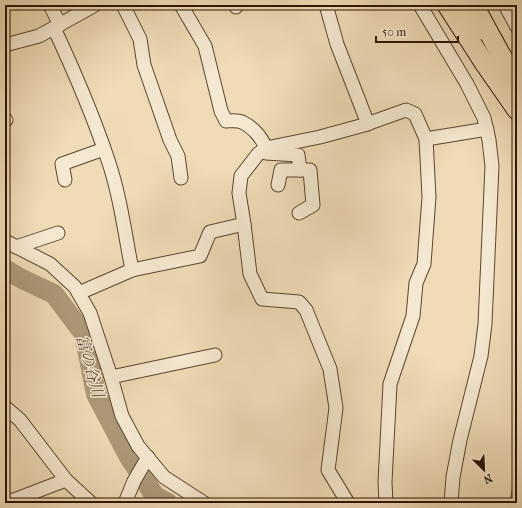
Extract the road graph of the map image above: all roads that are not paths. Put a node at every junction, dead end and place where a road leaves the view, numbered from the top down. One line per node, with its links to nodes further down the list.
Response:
1 (50, 5): 12 (street)
2 (95, 5): 12 (street)
3 (123, 5): 25 (street)
4 (181, 5): 22 (street)
5 (326, 5): 19 (street)
6 (420, 5): 20 (street)
7 (446, 5): 18 (highway)
8 (463, 5): 17 (highway)
9 (473, 5): 16 (highway)
10 (483, 5): 15 (highway)
11 (505, 5): 13 (street)
12 (57, 27): 14 (street); 23 (street)
13 (517, 27)
14 (5, 45)
15 (517, 68)
16 (517, 81)
17 (517, 102)
18 (517, 110)
19 (368, 124): 21 (street); 22 (street)
20 (486, 129): 21 (street); 45 (street)
21 (426, 139): 44 (street)
22 (266, 148): 24 (street); 29 (street)
23 (104, 149): 26 (street); 32 (street)
24 (300, 170): 27 (street); 28 (street)
25 (181, 178)
26 (65, 180)
27 (278, 185)
28 (299, 212)
29 (244, 224): 32 (street); 43 (street)
30 (58, 233): 31 (street)
31 (11, 244): 33 (street)
32 (132, 270): 33 (street)
33 (78, 293): 35 (street)
34 (215, 355): 35 (street)
35 (112, 377): 37 (street)
36 (5, 407): 38 (street)
37 (147, 458): 41 (street); 42 (street)
38 (66, 480): 39 (street); 40 (street)
39 (6, 503)
40 (91, 503)
41 (125, 503)
42 (204, 503)
43 (348, 503)
44 (386, 503)
45 (451, 503)

